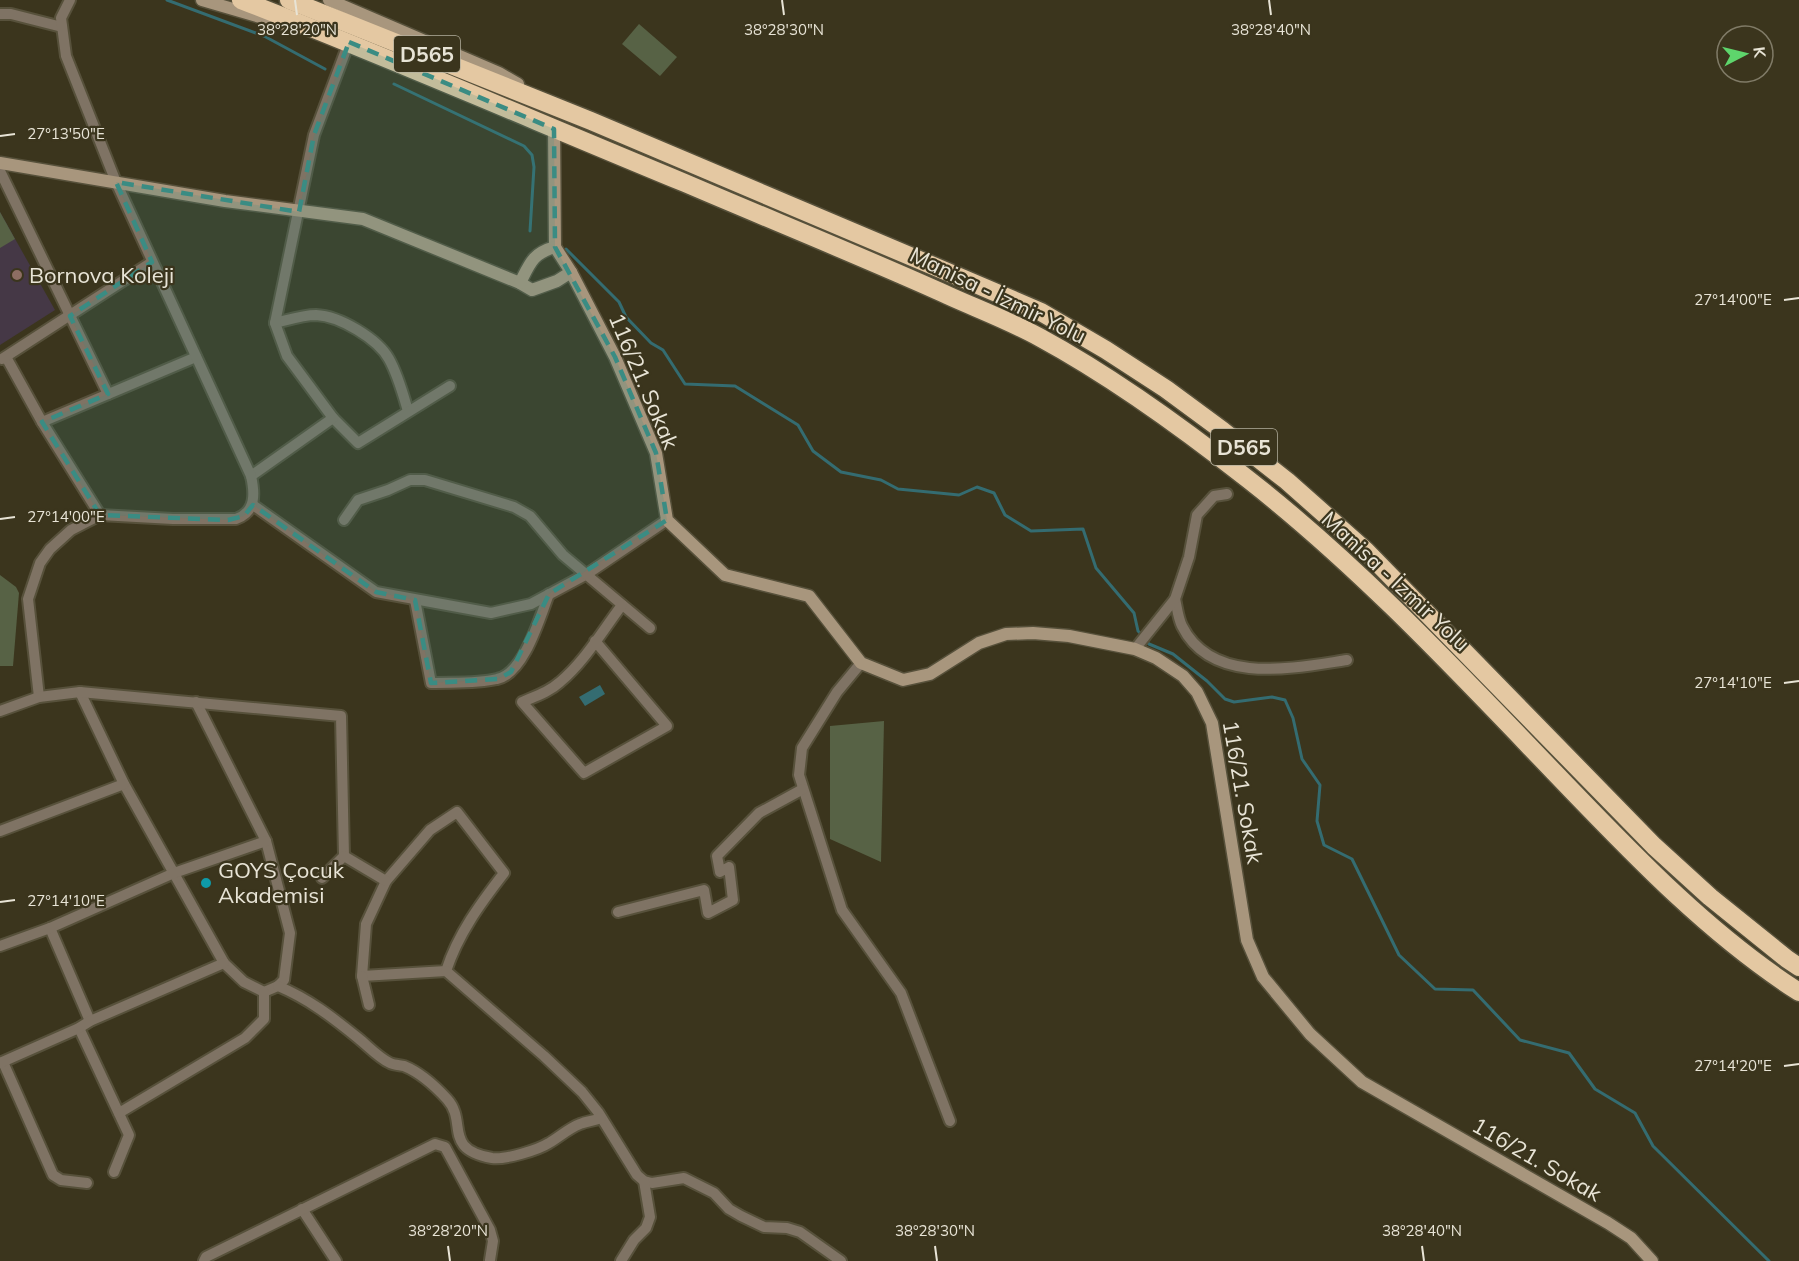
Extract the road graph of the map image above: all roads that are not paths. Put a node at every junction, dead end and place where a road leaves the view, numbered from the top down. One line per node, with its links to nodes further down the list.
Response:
1 (70, 0): 7 (street)
2 (202, 0): 8 (street)
3 (241, 0): 8 (highway, Manisa - İzmir Yolu / D565)
4 (290, 0): 9 (highway, Manisa - İzmir Yolu / D565)
5 (330, 0): 9 (street)
6 (0, 14): 7 (street)
7 (62, 27): 13 (street)
8 (345, 40): 10 (highway, Manisa - İzmir Yolu / D565); 14 (street)
9 (564, 110): 60 (highway, Manisa - İzmir Yolu / D565)
10 (554, 129): 15 (street); 65 (highway, Manisa - İzmir Yolu / D565)
11 (0, 163): 13 (street)
12 (0, 171): 19 (street)
13 (116, 182): 14 (street); 16 (street)
14 (299, 212): 18 (street); 20 (street)
15 (555, 247): 17 (street, 116/21. Sokak); 18 (street)
16 (152, 262): 19 (street); 21 (street)
17 (571, 272): 18 (street); 33 (street, 116/21. Sokak)
18 (520, 283)
19 (70, 316): 22 (street); 24 (street)
20 (275, 323): 25 (street); 26 (street)
21 (196, 357): 24 (street); 28 (street)
22 (3, 359): 27 (street)
23 (450, 386): 25 (street)
24 (108, 394): 27 (street)
25 (408, 411): 26 (street)
26 (333, 418): 28 (street)
27 (42, 422): 31 (street)
28 (251, 476): 30 (street)
29 (1227, 494): 36 (street)
30 (253, 505): 31 (street); 37 (street)
31 (100, 515): 45 (street)
32 (344, 520): 34 (street)
33 (667, 520): 34 (street); 43 (street)
34 (587, 574): 35 (street); 38 (street)
35 (549, 594): 37 (street); 37 (street)
36 (1175, 599): 41 (street); 42 (street)
37 (415, 600)
38 (622, 605): 39 (street); 40 (street)
39 (650, 628)
40 (595, 641): 40 (street)
41 (1135, 649): 43 (street, 116/21. Sokak); 82 (street, 116/21. Sokak)
42 (1347, 660)
43 (861, 663): 49 (street)
44 (80, 692): 45 (street); 46 (street); 48 (street)
45 (39, 697): 47 (street)
46 (196, 702): 51 (street); 52 (street)
47 (0, 711)
48 (124, 784): 50 (street); 53 (street)
49 (804, 789): 56 (street); 72 (street)
50 (0, 831)
51 (266, 841): 53 (street); 63 (street)
52 (344, 856): 54 (street); 55 (street)
53 (174, 873): 57 (street); 59 (street)
54 (322, 878)
55 (386, 881): 61 (street); 62 (street)
56 (618, 912)
57 (50, 928): 58 (street); 67 (street)
58 (0, 946)
59 (225, 963): 64 (street); 67 (street)
60 (1799, 967)
61 (446, 971): 62 (street); 71 (street)
62 (362, 976): 66 (street)
63 (278, 986): 64 (street); 71 (street)
64 (264, 992): 70 (street)
65 (1799, 992)
66 (369, 1005)
67 (90, 1021): 68 (street)
68 (79, 1028): 69 (street); 70 (street)
69 (2, 1063): 75 (street)
70 (119, 1113): 73 (street)
71 (601, 1118): 74 (street)
72 (950, 1121)
73 (114, 1172)
74 (644, 1181): 80 (street); 81 (street)
75 (87, 1183)
76 (302, 1209): 77 (street); 78 (street); 79 (street)
77 (204, 1261)
78 (336, 1261)
79 (489, 1261)
80 (621, 1261)
81 (841, 1261)
82 (1652, 1261)

